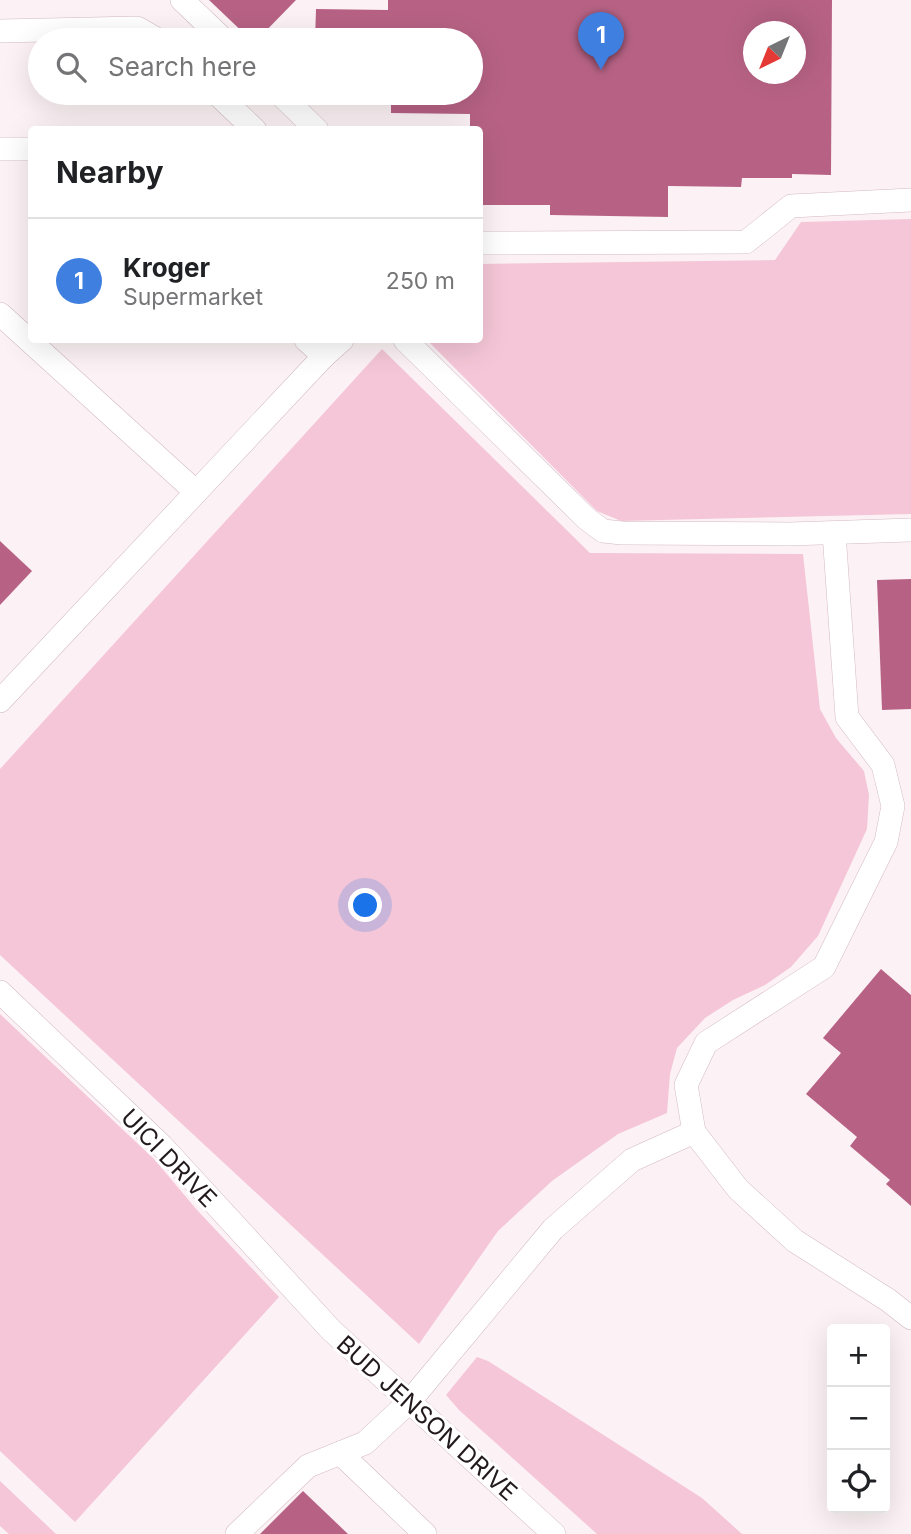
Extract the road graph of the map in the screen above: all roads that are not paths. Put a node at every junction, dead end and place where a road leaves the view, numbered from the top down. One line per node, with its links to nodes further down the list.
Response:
1 (182, 0): 2 (street)
2 (211, 28)
3 (28, 30): 4 (street)
4 (0, 31)
5 (229, 105): 7 (street)
6 (291, 105): 8 (street)
7 (252, 126)
8 (313, 126)
9 (0, 149): 10 (street)
10 (28, 149)
11 (911, 200): 12 (street)
12 (483, 243)
13 (0, 314): 14 (street)
14 (28, 339)
15 (32, 343): 20 (street)
16 (309, 343): 19 (street)
17 (339, 343): 19 (street)
18 (407, 343): 22 (street)
19 (324, 356): 20 (street)
20 (196, 492): 23 (street)
21 (911, 530): 22 (street)
22 (834, 533): 25 (street)
23 (0, 701)
24 (0, 992): 27 (street, UICI DRIVE)
25 (694, 1132): 26 (street); 28 (street)
26 (911, 1318)
27 (331, 1330): 28 (street, BUD JENSON DRIVE)
28 (409, 1402): 29 (street); 32 (street, BUD JENSON DRIVE)
29 (340, 1453): 30 (street); 31 (street)
30 (237, 1534)
31 (425, 1534)
32 (554, 1534)

